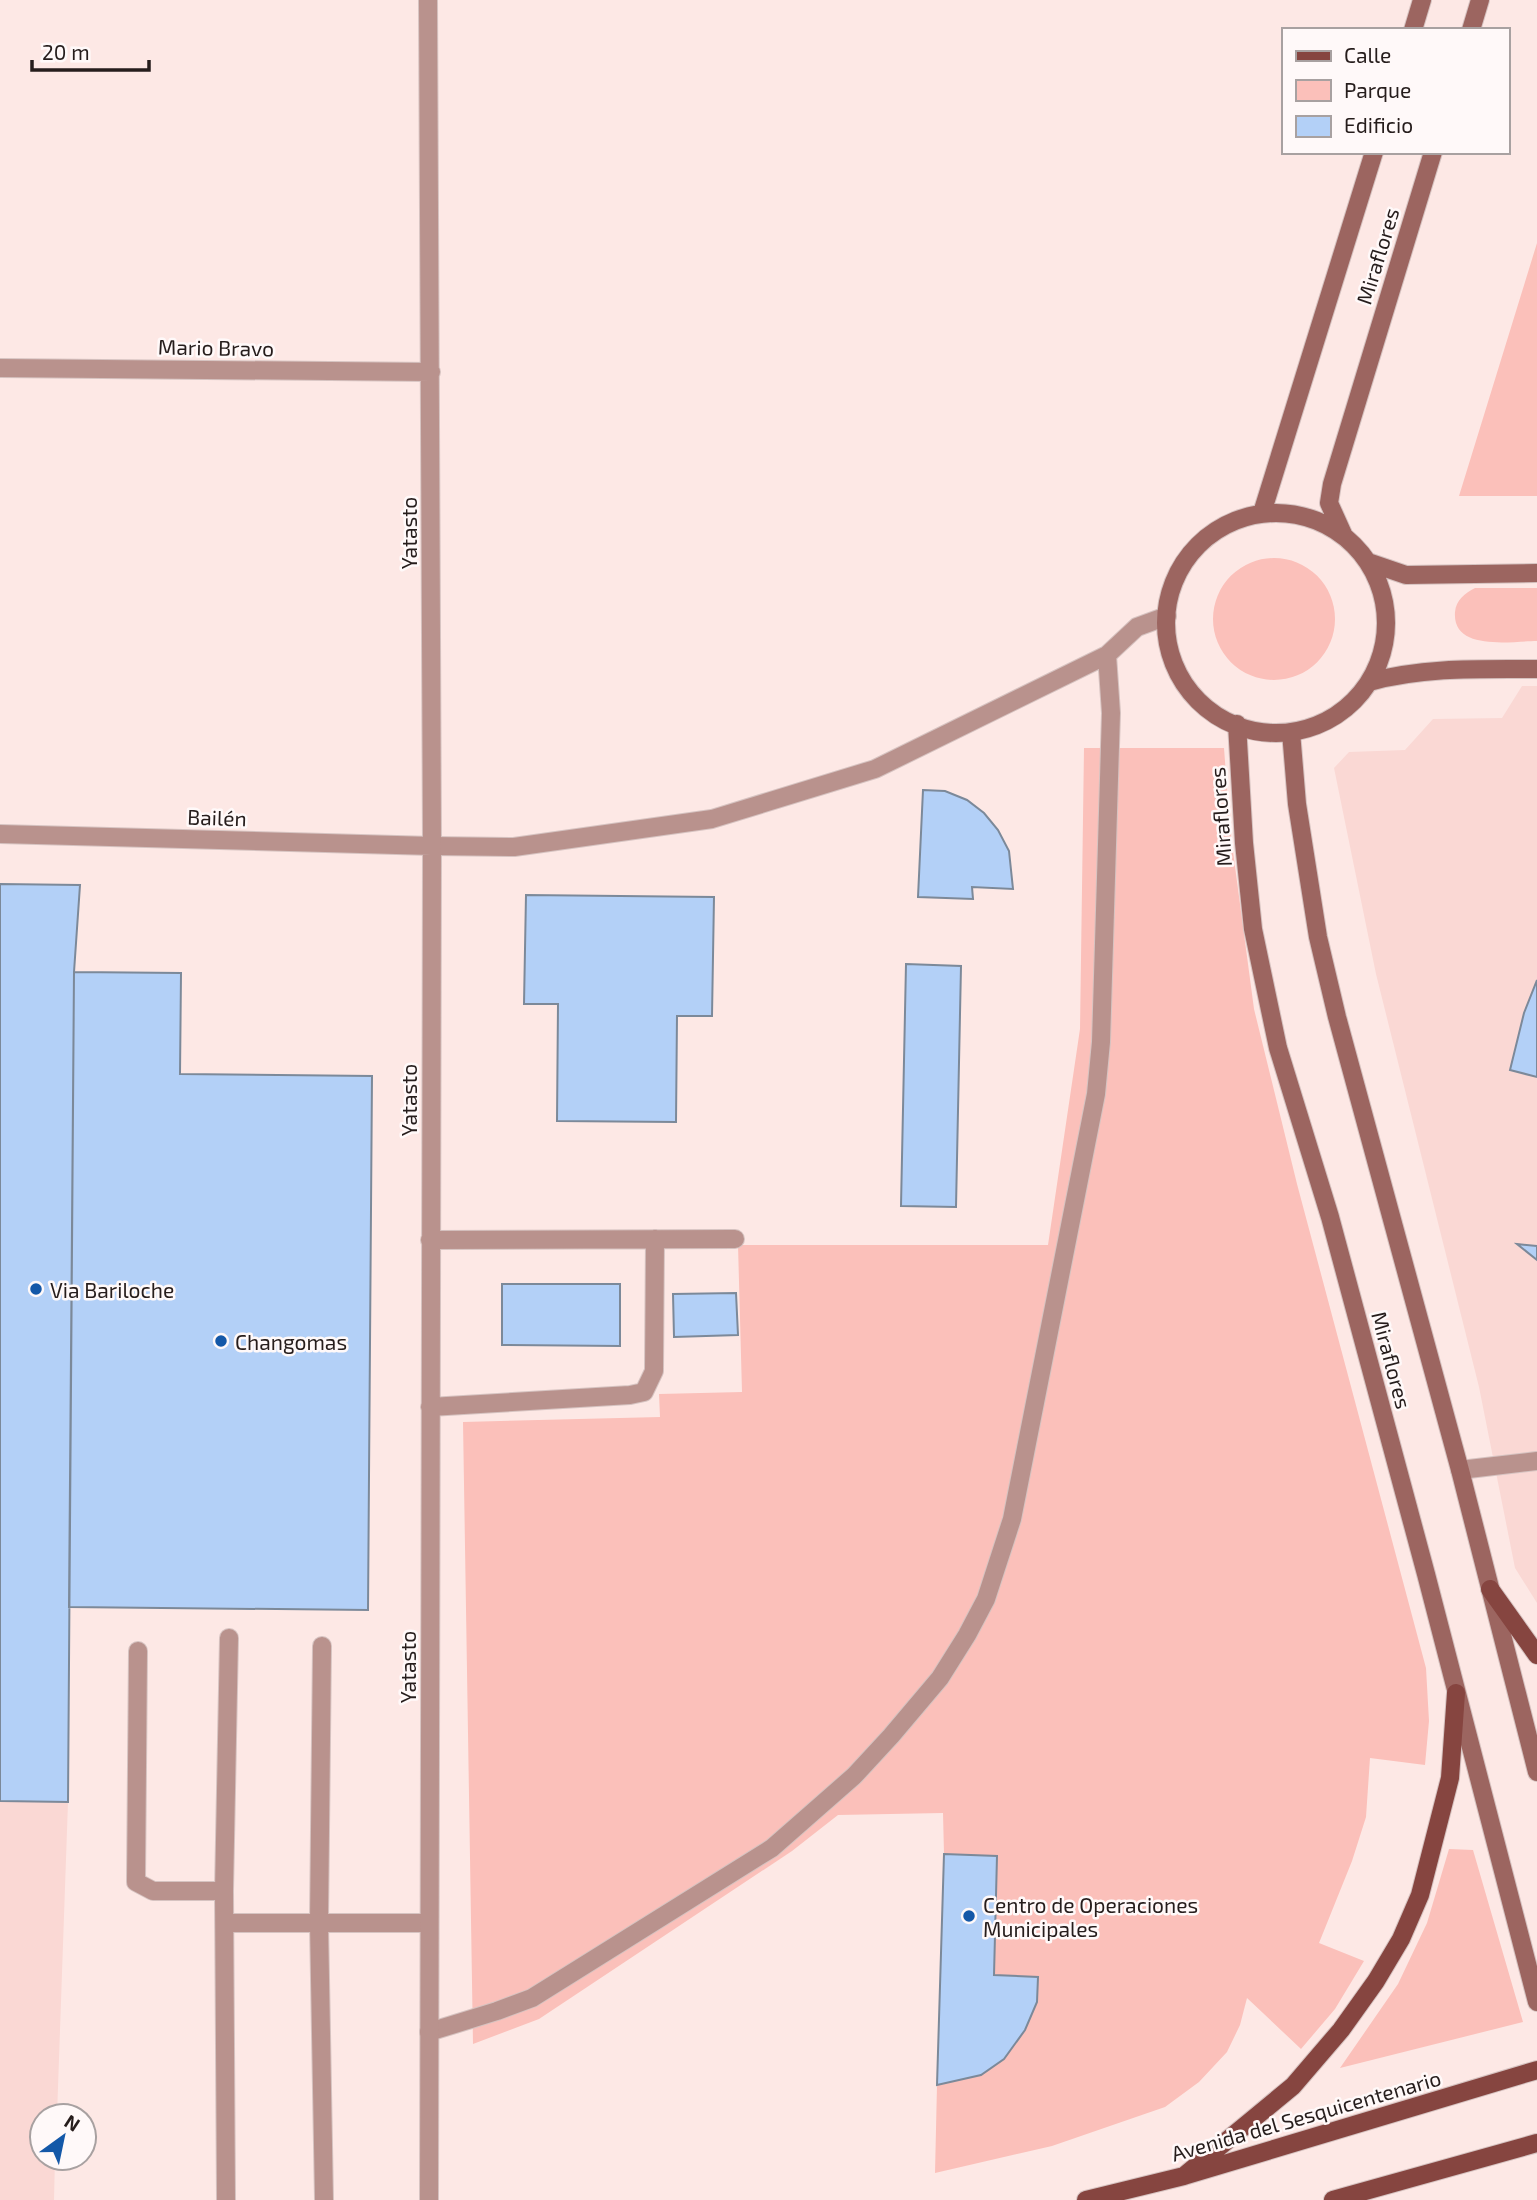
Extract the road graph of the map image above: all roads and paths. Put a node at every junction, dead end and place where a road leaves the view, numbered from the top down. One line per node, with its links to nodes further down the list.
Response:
1 (428, 0): 9 (street, Yatasto)
2 (1422, 0): 4 (street)
3 (1480, 0): 5 (street)
4 (1414, 28)
5 (1472, 28)
6 (1373, 154): 10 (street, Miraflores)
7 (1432, 154): 11 (street, Miraflores)
8 (0, 368): 9 (street, Mario Bravo)
9 (430, 372): 21 (street, Yatasto)
10 (1262, 513): 11 (street, Miraflores); 14 (street, Miraflores)
11 (1343, 534): 12 (street, Miraflores)
12 (1368, 562): 13 (street); 17 (street, Miraflores)
13 (1537, 573)
14 (1167, 616): 15 (street, Bailén); 18 (street, Miraflores)
15 (1107, 655): 21 (street, Bailén); 40 (street)
16 (1537, 669): 17 (street)
17 (1369, 682): 19 (street, Miraflores)
18 (1237, 724): 19 (street, Miraflores); 33 (street, Miraflores)
19 (1291, 732): 27 (street, Miraflores)
20 (0, 834): 21 (street, Bailén)
21 (432, 846): 24 (street, Yatasto)
22 (655, 1239): 23 (street); 24 (street); 25 (street)
23 (734, 1239)
24 (430, 1240): 25 (street, Yatasto)
25 (430, 1406): 38 (street, Yatasto)
26 (1537, 1461): 27 (street)
27 (1460, 1470): 28 (street, Miraflores)
28 (1490, 1589): 32 (main road); 34 (street, Miraflores)
29 (229, 1638): 35 (street)
30 (322, 1646): 37 (street)
31 (138, 1651): 35 (street)
32 (1537, 1655)
33 (1456, 1693): 39 (street, Miraflores); 43 (main road)
34 (1537, 1772)
35 (224, 1891): 36 (street)
36 (225, 1923): 37 (street); 44 (street)
37 (319, 1923): 38 (street); 45 (street)
38 (429, 1923): 40 (street, Yatasto)
39 (1537, 2003)
40 (429, 2032): 46 (street, Yatasto)
41 (1537, 2070): 43 (main road, Avenida del Sesquicentenario)
42 (1537, 2143): 48 (main road)
43 (1184, 2176): 47 (main road, Avenida del Sesquicentenario)
44 (226, 2200)
45 (324, 2200)
46 (429, 2200)
47 (1086, 2200)
48 (1333, 2200)

